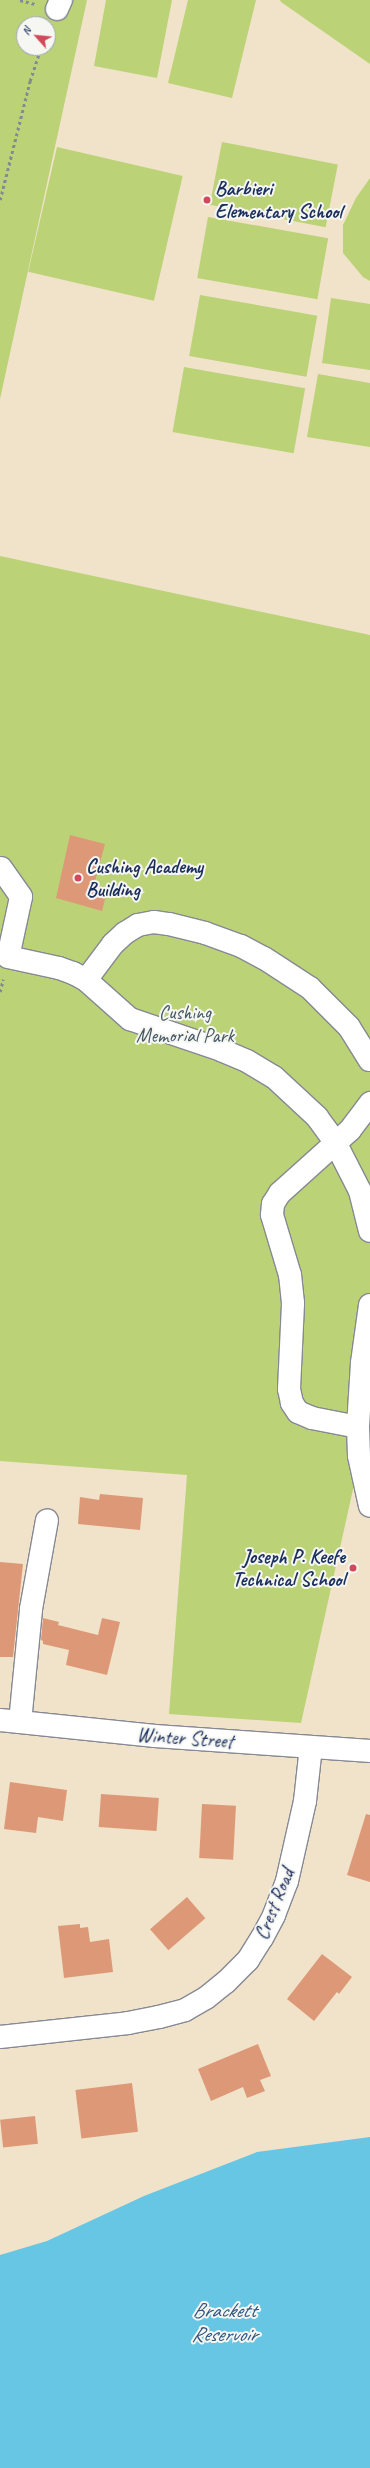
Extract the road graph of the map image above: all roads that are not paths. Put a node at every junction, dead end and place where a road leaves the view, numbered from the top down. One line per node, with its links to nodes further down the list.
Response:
1 (1, 868): 2 (street)
2 (86, 980): 3 (street); 5 (street)
3 (370, 1060)
4 (370, 1103): 5 (street)
5 (335, 1142): 6 (street); 8 (street)
6 (370, 1232)
7 (370, 1305): 8 (street)
8 (358, 1427): 9 (street)
9 (370, 1506)
10 (47, 1520): 11 (street)
11 (10, 1721): 12 (street, Winter Street)
12 (311, 1747): 13 (street, Winter Street); 14 (street, Crest Road)
13 (370, 1751)
14 (0, 2037)

